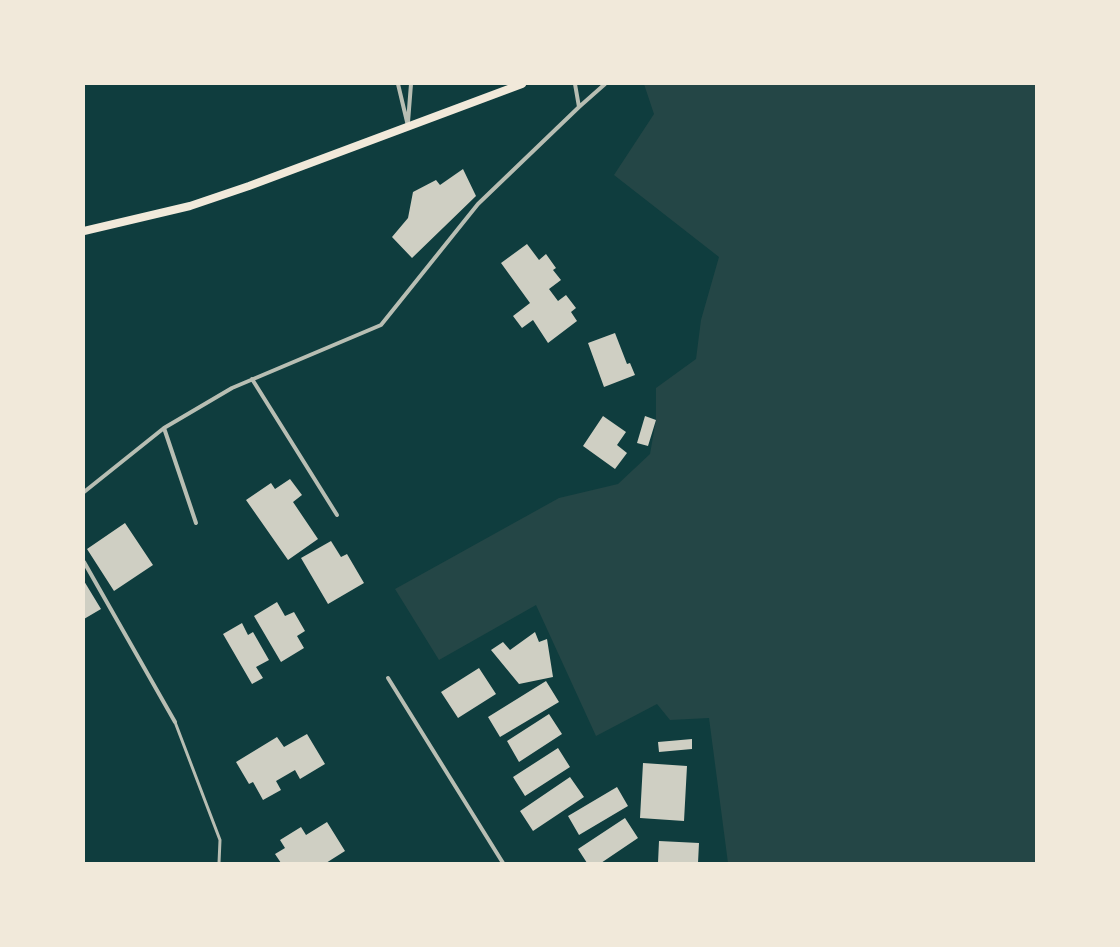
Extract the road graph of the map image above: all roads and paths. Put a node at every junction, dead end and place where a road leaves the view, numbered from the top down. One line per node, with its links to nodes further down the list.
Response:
1 (398, 84): 7 (street)
2 (411, 84): 7 (street)
3 (522, 84): 7 (main road)
4 (575, 84): 6 (street)
5 (605, 84): 6 (street)
6 (579, 106): 9 (street)
7 (408, 127): 8 (main road)
8 (84, 231)
9 (252, 379): 10 (street); 12 (street)
10 (164, 428): 11 (street); 13 (street)
11 (84, 492)
12 (336, 515)
13 (196, 523)
14 (84, 562): 16 (street)
15 (388, 678): 18 (street)
16 (175, 722): 17 (lane)
17 (219, 863)
18 (503, 863)

